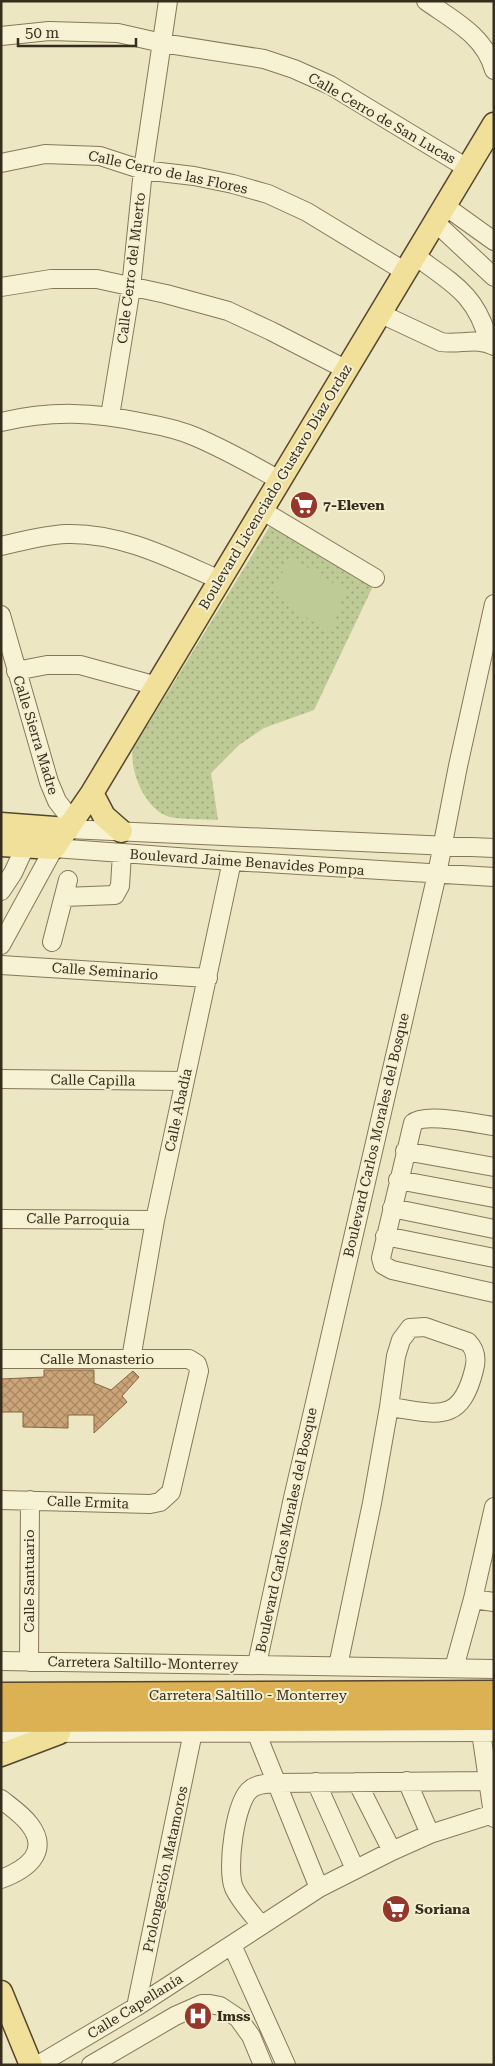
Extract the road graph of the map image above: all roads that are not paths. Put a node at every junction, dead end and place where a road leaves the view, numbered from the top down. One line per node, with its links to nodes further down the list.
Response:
1 (168, 1): 4 (street, Calle Cerro del Muerto)
2 (433, 4): 5 (street)
3 (1, 36): 4 (street, Calle Cerro de San Lucas)
4 (162, 43): 8 (street, Calle Cerro de San Lucas); 9 (street, Calle Cerro del Muerto)
5 (494, 70)
6 (494, 124): 8 (main road, Boulevard Licenciado Gustavo Díaz Ordaz)
7 (1, 163): 9 (street, Calle Cerro de las Flores)
8 (467, 168): 10 (main road, Boulevard Licenciado Gustavo Díaz Ordaz)
9 (143, 170): 12 (street, Calle Cerro de las Flores); 15 (street, Calle Cerro del Muerto)
10 (440, 214): 11 (street); 12 (main road, Boulevard Licenciado Gustavo Díaz Ordaz); 13 (street)
11 (494, 241)
12 (409, 263): 16 (main road, Boulevard Licenciado Gustavo Díaz Ordaz); 17 (street, Calle Cerro de las Flores)
13 (494, 277)
14 (1, 287): 15 (street)
15 (131, 288): 18 (street); 19 (street, Calle Cerro del Muerto)
16 (379, 312): 17 (street); 18 (main road, Boulevard Licenciado Gustavo Díaz Ordaz)
17 (491, 344)
18 (345, 369): 21 (main road, Boulevard Licenciado Gustavo Díaz Ordaz)
19 (110, 416): 20 (street); 21 (street)
20 (1, 422)
21 (281, 481): 22 (main road, Boulevard Licenciado Gustavo Díaz Ordaz)
22 (263, 511): 24 (street); 25 (main road, Boulevard Licenciado Gustavo Díaz Ordaz)
23 (1, 546): 25 (street)
24 (375, 578)
25 (220, 580): 29 (main road, Boulevard Licenciado Gustavo Díaz Ordaz)
26 (494, 604): 35 (street, Boulevard Carlos Morales del Bosque)
27 (1, 615): 28 (street, Calle Sierra Madre)
28 (16, 671): 29 (street); 32 (street, Calle Sierra Madre)
29 (157, 686): 30 (main road, Boulevard Licenciado Gustavo Díaz Ordaz)
30 (92, 792): 32 (main road, Boulevard Licenciado Gustavo Díaz Ordaz); 33 (main road)
31 (1, 824): 32 (main road, Boulevard Jaime Benavides Pompa)
32 (70, 825): 33 (street, Boulevard Jaime Benavides Pompa); 37 (main road, Boulevard Licenciado Gustavo Díaz Ordaz)
33 (121, 831): 35 (street, Boulevard Jaime Benavides Pompa)
34 (1, 845): 36 (main road, Boulevard Jaime Benavides Pompa)
35 (442, 846): 38 (street, Boulevard Jaime Benavides Pompa); 41 (street, Boulevard Carlos Morales del Bosque)
36 (25, 847): 37 (main road, Boulevard Jaime Benavides Pompa); 43 (street)
37 (54, 848): 39 (street, Boulevard Jaime Benavides Pompa); 45 (street)
38 (494, 848)
39 (122, 853): 40 (street, Boulevard Jaime Benavides Pompa); 44 (street)
40 (232, 862): 41 (street, Boulevard Jaime Benavides Pompa); 47 (street, Calle Abadía)
41 (437, 874): 42 (street, Boulevard Jaime Benavides Pompa); 73 (street, Boulevard Carlos Morales del Bosque)
42 (494, 877)
43 (1, 891)
44 (52, 942)
45 (1, 945)
46 (1, 965): 47 (street, Calle Seminario)
47 (208, 978): 49 (street, Calle Abadía)
48 (1, 1078): 49 (street, Calle Capilla)
49 (184, 1081): 57 (street, Calle Abadía)
50 (494, 1126): 51 (street)
51 (405, 1151): 52 (street); 53 (street)
52 (494, 1167)
53 (398, 1180): 54 (street); 55 (street)
54 (494, 1198)
55 (392, 1208): 58 (street); 59 (street)
56 (1, 1219): 57 (street, Calle Parroquia)
57 (155, 1220): 63 (street, Calle Abadía)
58 (494, 1229)
59 (386, 1236): 60 (street); 61 (street)
60 (494, 1258)
61 (494, 1293)
62 (1, 1359): 63 (street, Calle Monasterio)
63 (131, 1359): 65 (street, Calle Monasterio)
64 (389, 1407): 64 (street); 74 (street)
65 (171, 1492): 67 (street, Calle Ermita)
66 (1, 1500): 67 (street, Calle Ermita)
67 (30, 1500): 72 (street, Calle Santuario)
68 (494, 1507): 69 (street)
69 (473, 1599): 70 (street); 75 (street)
70 (494, 1602)
71 (1, 1661): 72 (street, Carretera Saltillo-Monterrey)
72 (29, 1662): 73 (street, Carretera Saltillo-Monterrey)
73 (256, 1664): 74 (street, Carretera Saltillo-Monterrey)
74 (338, 1666): 75 (street, Carretera Saltillo-Monterrey)
75 (454, 1668): 76 (street, Carretera Saltillo-Monterrey)
76 (494, 1670)
77 (494, 1694): 78 (highway, Carretera Saltillo - Monterrey)
78 (1, 1696)
79 (1, 1719): 80 (highway, Carretera Saltillo - Monterrey)
80 (489, 1727): 82 (street); 86 (street)
81 (193, 1732): 82 (street); 84 (street); 101 (street, Prolongación Matamoros)
82 (256, 1732): 90 (street)
83 (1, 1733): 84 (street)
84 (59, 1733): 85 (main road)
85 (1, 1755)
86 (488, 1780): 87 (street); 92 (street)
87 (407, 1781): 89 (street); 93 (street)
88 (316, 1782): 89 (street); 90 (street); 95 (street)
89 (357, 1782): 94 (street)
90 (276, 1783): 97 (street); 98 (street)
91 (1, 1799): 96 (street)
92 (493, 1816): 93 (street, Calle Capellanía)
93 (430, 1834): 94 (street, Calle Capellanía)
94 (392, 1850): 95 (street, Calle Capellanía)
95 (355, 1869): 97 (street, Calle Capellanía)
96 (1, 1879)
97 (319, 1888): 98 (street, Calle Capellanía)
98 (261, 1925): 99 (street, Calle Capellanía)
99 (232, 1945): 101 (street, Calle Capellanía); 106 (street)
100 (1, 1992): 102 (main road)
101 (136, 2007): 103 (street, Calle Capellanía)
102 (31, 2065)
103 (38, 2065)
104 (91, 2065): 105 (street)
105 (263, 2065)
106 (286, 2065)

